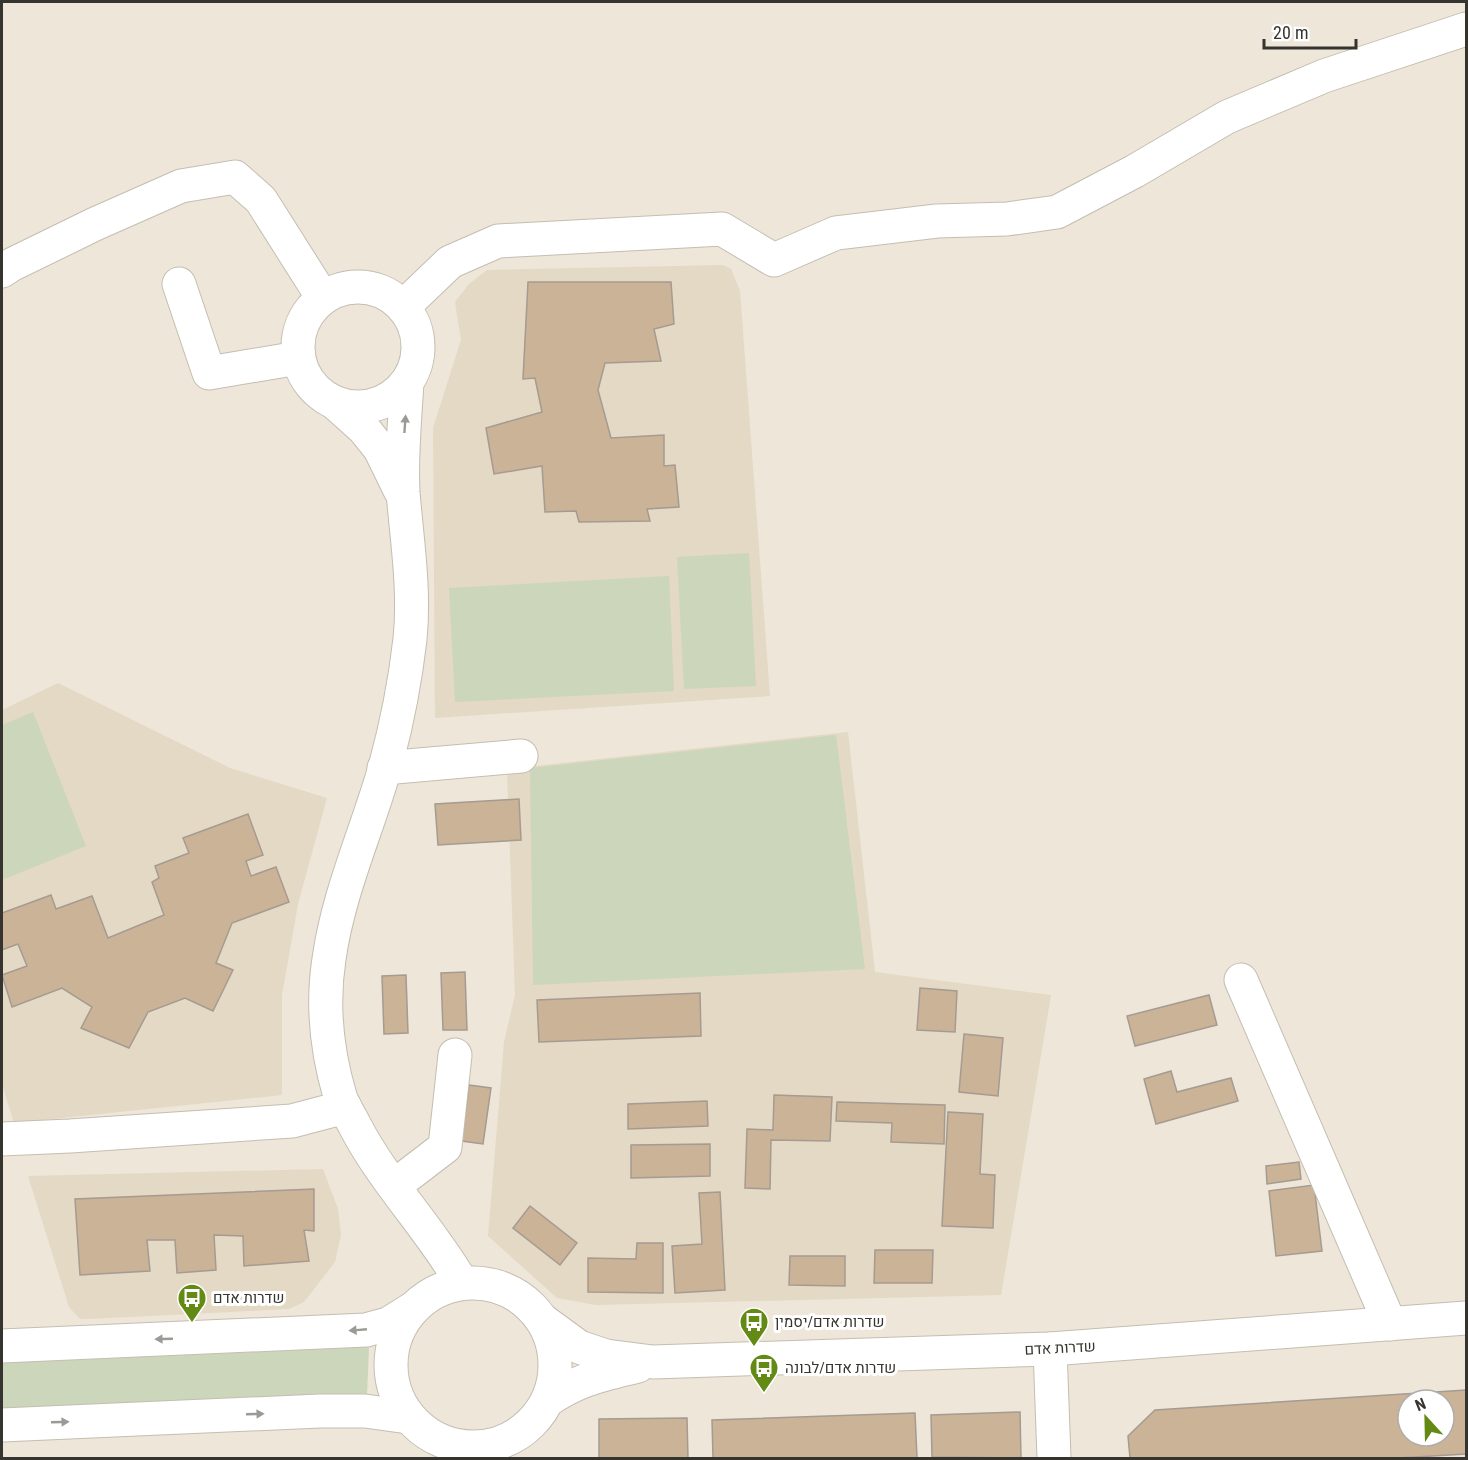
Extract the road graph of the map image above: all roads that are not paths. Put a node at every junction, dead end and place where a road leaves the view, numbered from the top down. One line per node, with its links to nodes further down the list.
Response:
1 (1467, 29): 5 (street)
2 (2, 271): 4 (street)
3 (179, 284): 6 (street)
4 (323, 298): 5 (street); 6 (street)
5 (404, 307): 7 (street)
6 (298, 358): 8 (street)
7 (407, 382): 8 (street); 9 (street, one-way to 7)
8 (335, 403): 9 (street)
9 (405, 503): 11 (street)
10 (521, 756): 11 (street)
11 (384, 768): 14 (street)
12 (1241, 980): 21 (street)
13 (455, 1055): 16 (street)
14 (345, 1107): 15 (street); 16 (street)
15 (2, 1139)
16 (394, 1186): 17 (street)
17 (462, 1283): 18 (street, שדרות אדם); 20 (street, שדרות אדם)
18 (412, 1309): 22 (street, שדרות אדם, one-way to 22); 27 (street, שדרות אדם)
19 (1467, 1318): 21 (street, שדרות אדם)
20 (542, 1320): 24 (street, שדרות אדם); 25 (street, שדרות אדם)
21 (1390, 1324): 23 (street, שדרות אדם)
22 (2, 1346)
23 (1050, 1349): 24 (street, שדרות אדם); 29 (street)
24 (653, 1362): 25 (street, שדרות אדם)
25 (539, 1412): 27 (street, שדרות אדם); 28 (street)
26 (2, 1425): 27 (street, שדרות אדם, one-way to 27)
27 (428, 1437)
28 (510, 1458)
29 (1054, 1458)

